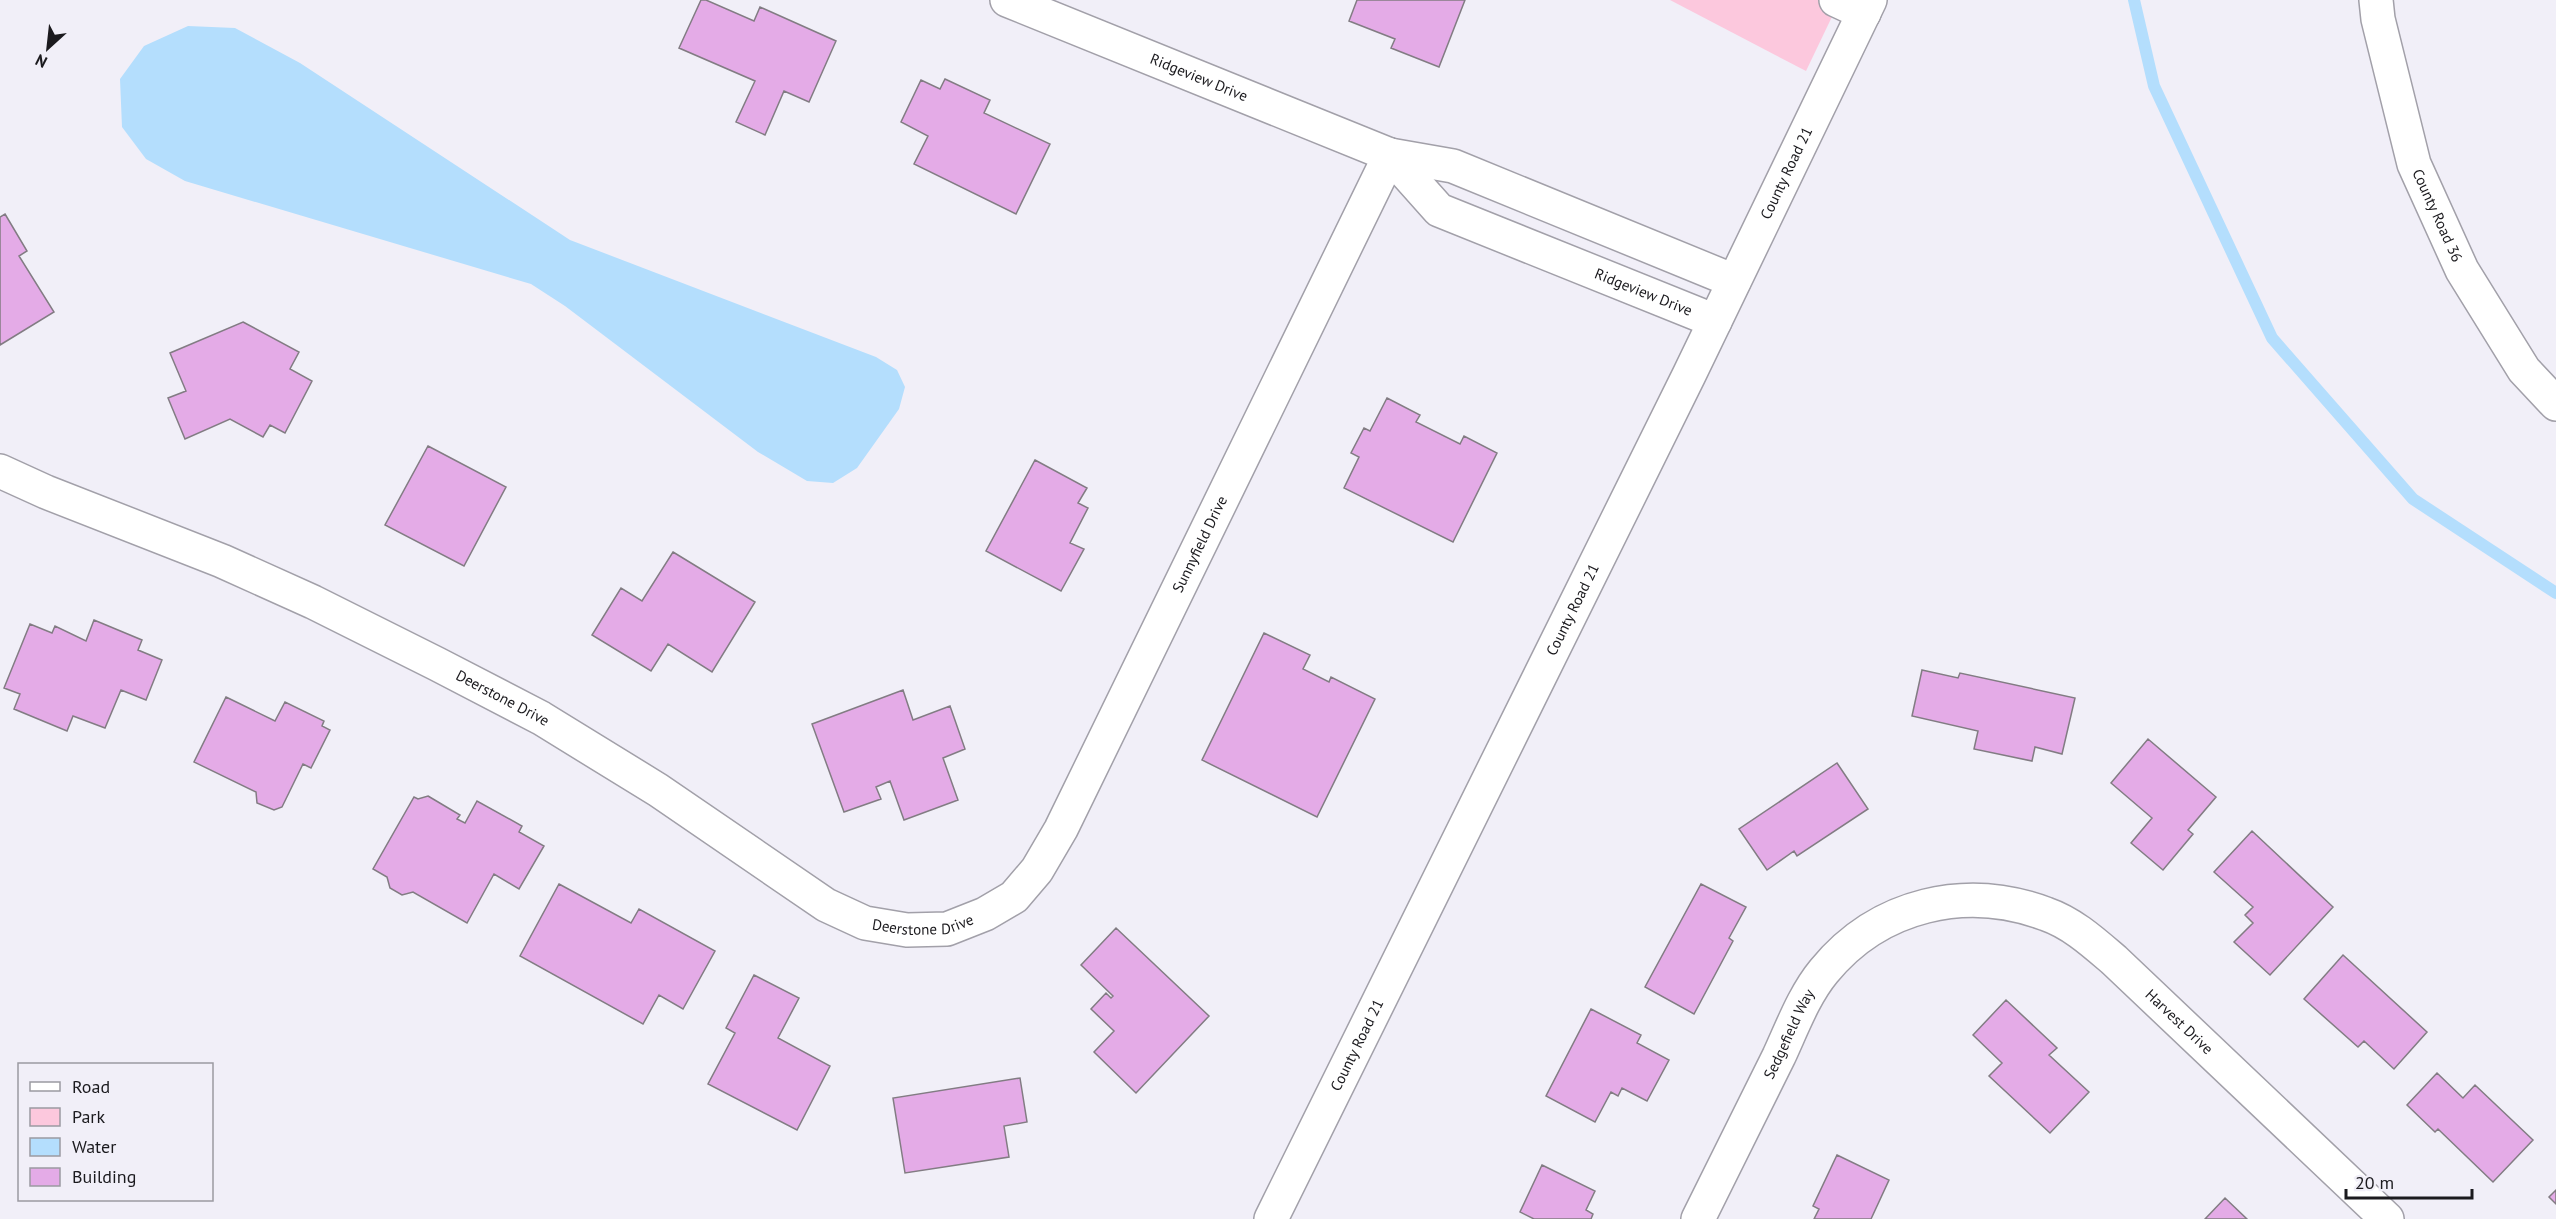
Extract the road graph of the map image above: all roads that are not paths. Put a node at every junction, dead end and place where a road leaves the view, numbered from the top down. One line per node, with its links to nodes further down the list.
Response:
1 (1007, 0): 4 (street, Ridgeview Drive)
2 (2376, 0): 7 (street, County Road 36)
3 (1857, 4): 5 (street, County Road 21)
4 (1390, 155): 5 (street, Ridgeview Drive); 6 (street, Ridgeview Drive); 10 (street, Sunnyfield Drive)
5 (1734, 281): 6 (street, County Road 21)
6 (1715, 321): 11 (street, County Road 21)
7 (2556, 404)
8 (0, 471): 10 (street, Deerstone Drive)
9 (1935, 902): 12 (street, Sedgefield Way); 13 (street, Harvest Drive)
10 (985, 914)
11 (1271, 1219)
12 (1698, 1219)
13 (2387, 1219)

